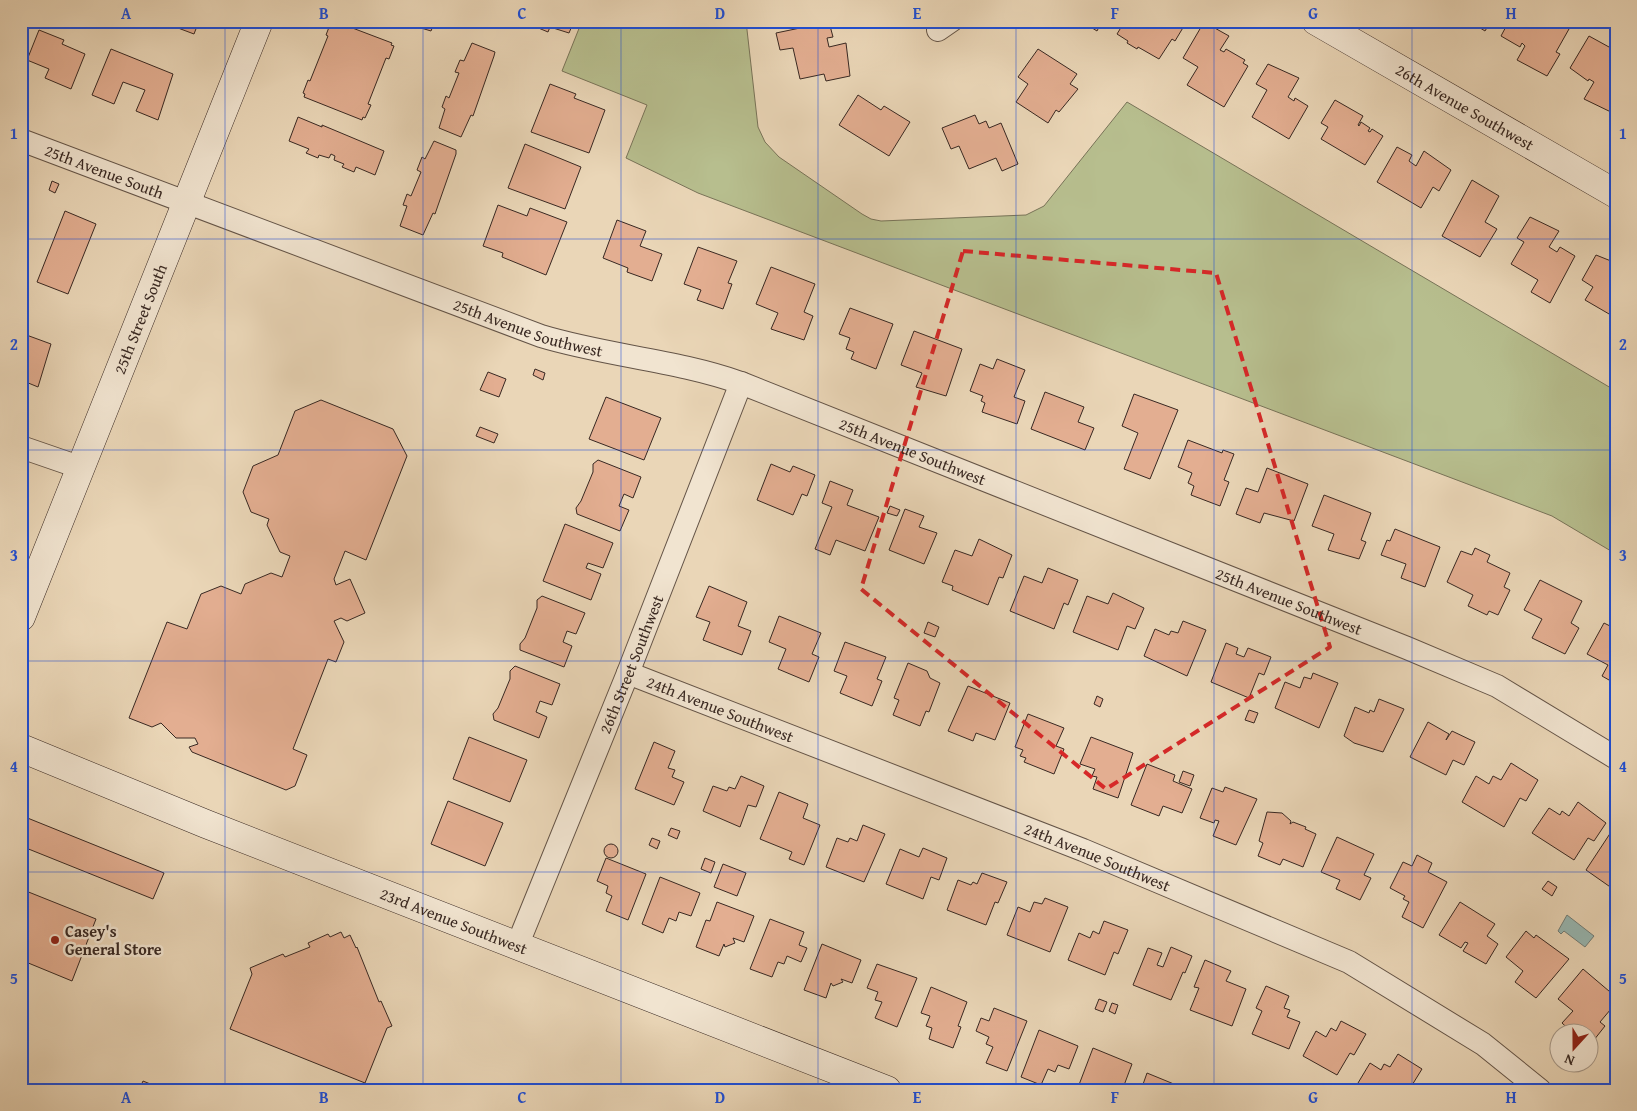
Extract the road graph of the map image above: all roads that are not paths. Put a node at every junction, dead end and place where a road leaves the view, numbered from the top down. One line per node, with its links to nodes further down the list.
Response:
1 (259, 21): 5 (street, 25th Street South)
2 (1316, 21): 4 (street, 26th Avenue Southwest)
3 (21, 140): 5 (street, 25th Avenue South)
4 (1616, 194)
5 (187, 202): 6 (street, 25th Avenue Southwest); 8 (street, 25th Street South)
6 (741, 383): 10 (street, 26th Street Southwest); 12 (street, 25th Avenue Southwest)
7 (21, 447): 8 (street)
8 (79, 467): 9 (street, 25th Street South)
9 (21, 617)
10 (628, 673): 13 (street, 26th Street Southwest); 15 (street, 24th Avenue Southwest)
11 (21, 748): 13 (street, 23rd Avenue Southwest)
12 (1616, 758)
13 (517, 946): 14 (street, 23rd Avenue Southwest)
14 (887, 1090)
15 (1540, 1090)

